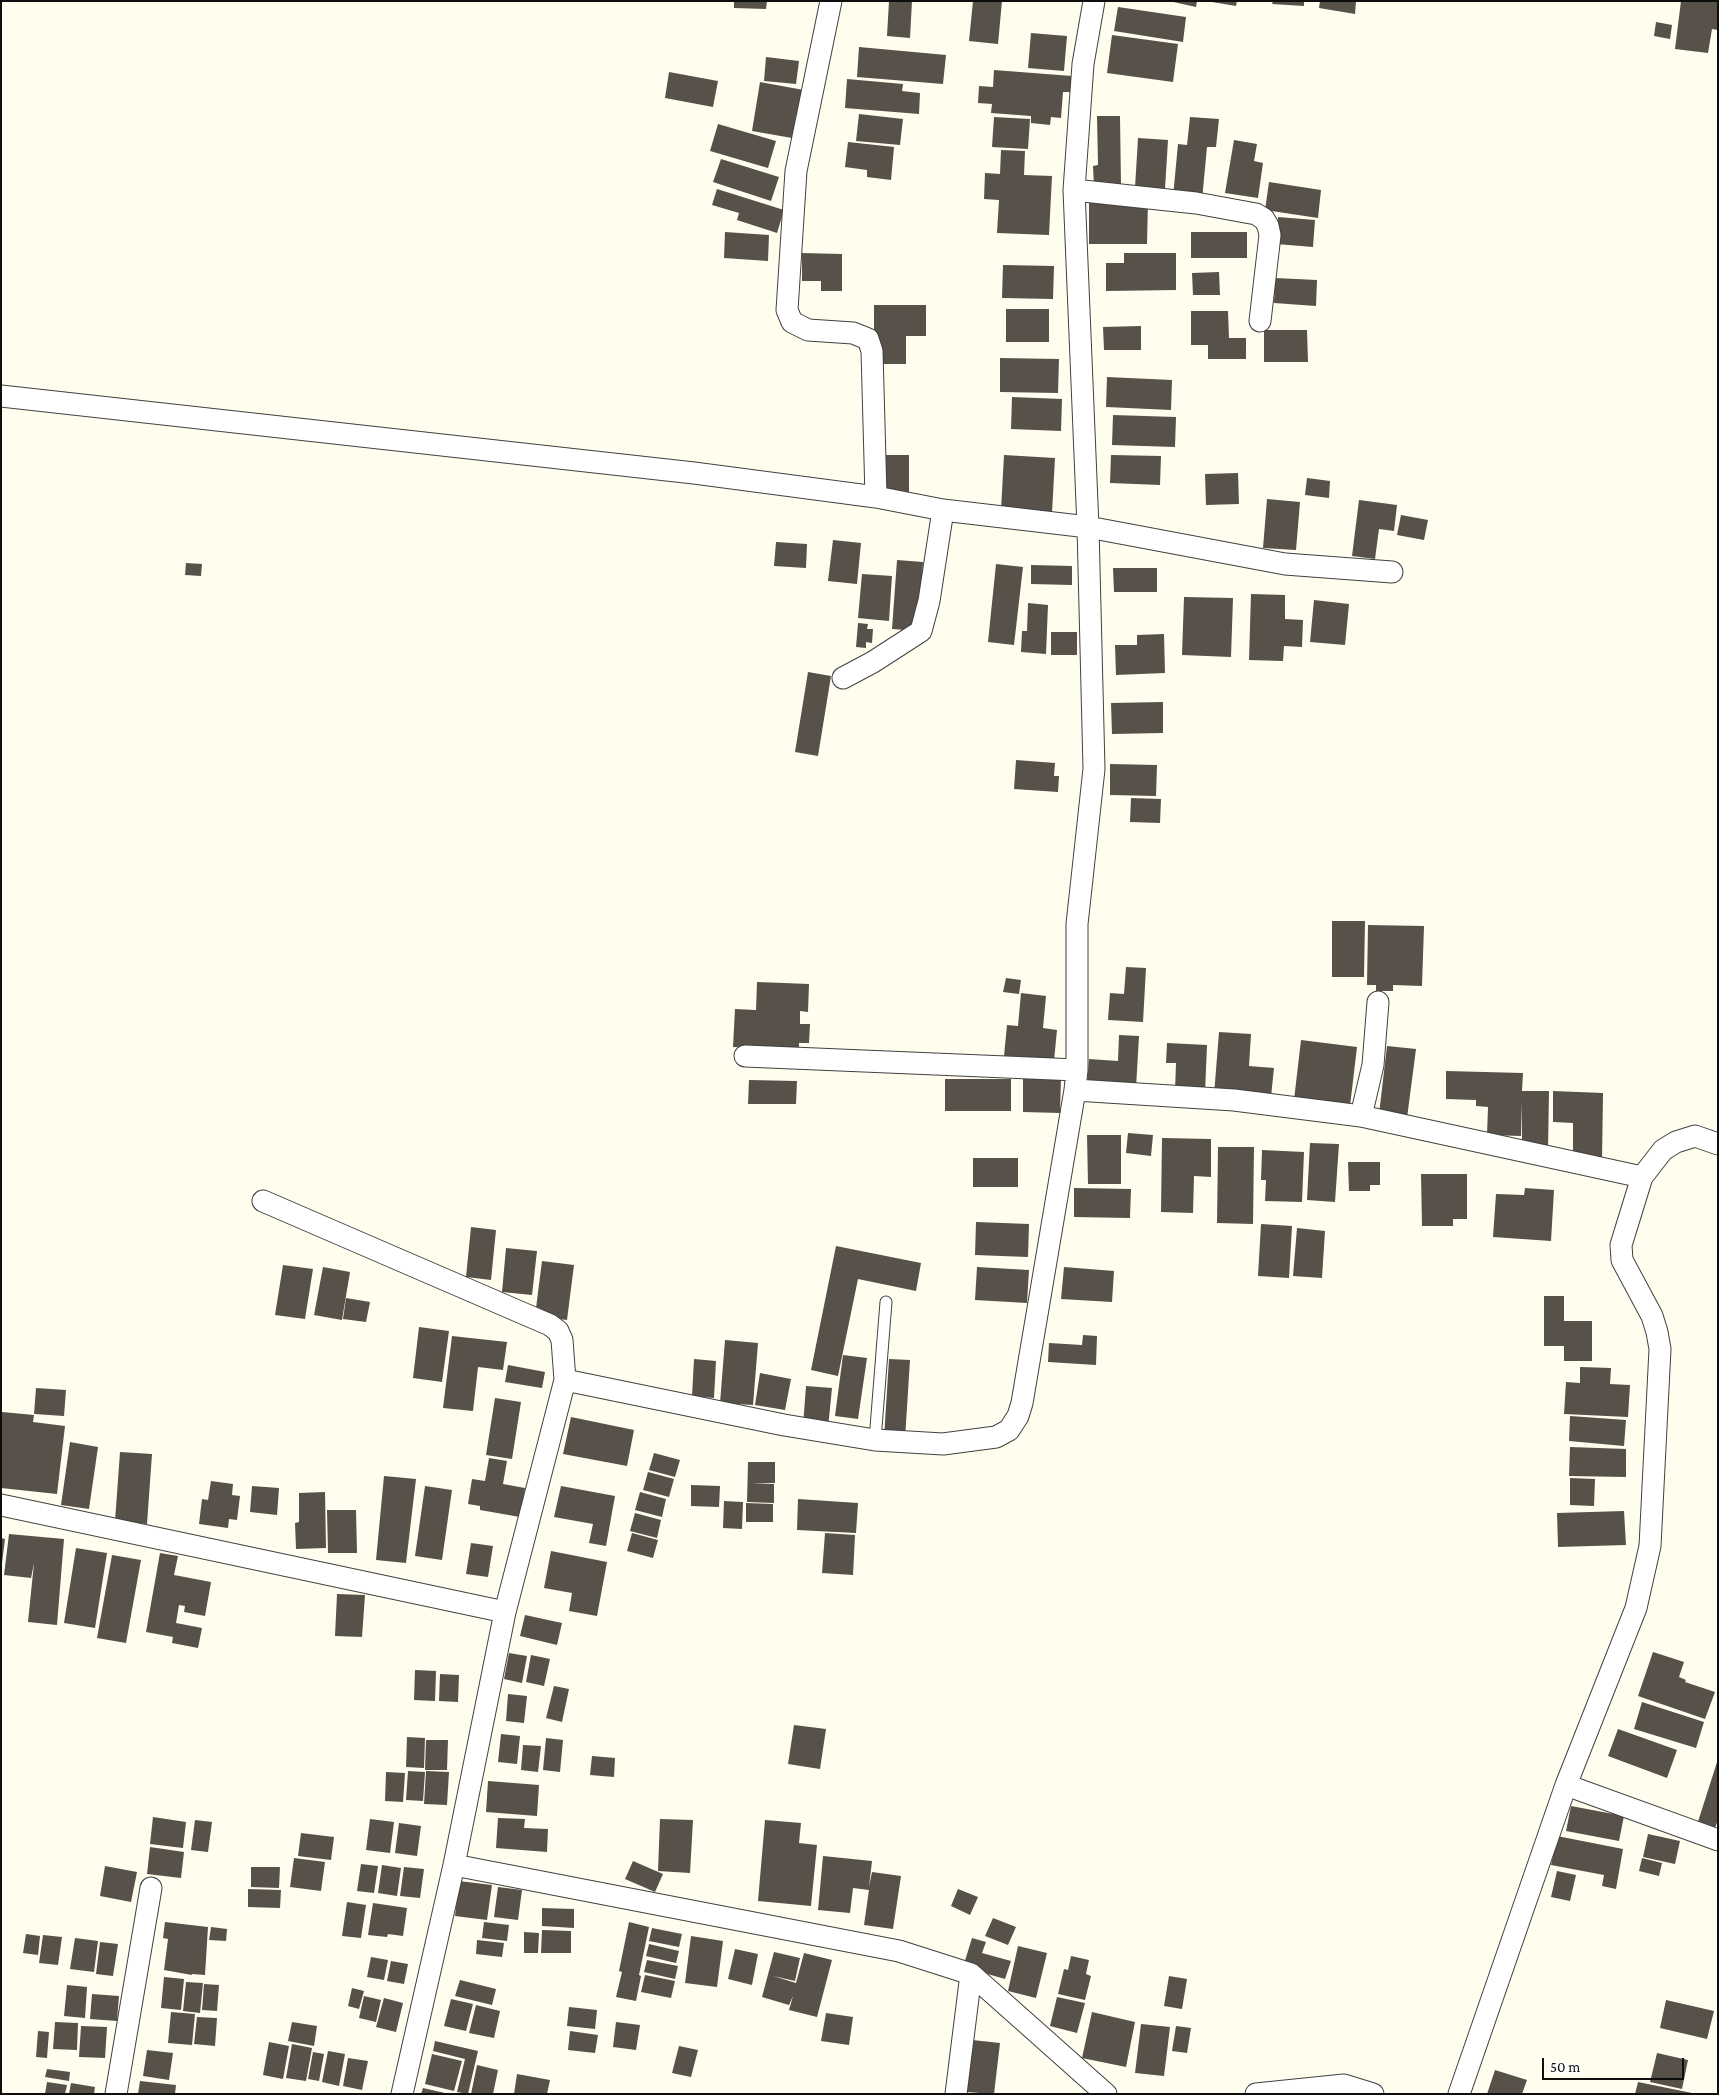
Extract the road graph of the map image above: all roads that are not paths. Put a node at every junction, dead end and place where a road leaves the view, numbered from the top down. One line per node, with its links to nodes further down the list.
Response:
1 (831, 1): 6 (street)
2 (1094, 1): 3 (street)
3 (1074, 190): 4 (street); 8 (street)
4 (1260, 321)
5 (1, 396): 6 (street)
6 (876, 497): 7 (street)
7 (942, 510): 8 (street); 10 (street)
8 (1088, 527): 9 (street); 13 (street)
9 (1392, 572)
10 (843, 678)
11 (1378, 1002): 14 (street)
12 (745, 1056): 13 (street)
13 (1076, 1080): 14 (street); 20 (street)
14 (1361, 1116): 16 (street)
15 (1718, 1144): 16 (street)
16 (1642, 1177): 23 (street)
17 (263, 1202): 19 (street)
18 (886, 1302): 20 (lane)
19 (565, 1380): 20 (street); 22 (street)
20 (875, 1440)
21 (1, 1505): 22 (street)
22 (505, 1612): 25 (street)
23 (1566, 1785): 24 (street); 34 (street)
24 (1718, 1840)
25 (454, 1865): 27 (street); 29 (street)
26 (151, 1888): 28 (street)
27 (971, 1974): 30 (street); 31 (street)
28 (116, 2094)
29 (402, 2094)
30 (956, 2094)
31 (1106, 2094)
32 (1256, 2094): 33 (street)
33 (1373, 2094)
34 (1459, 2094)

